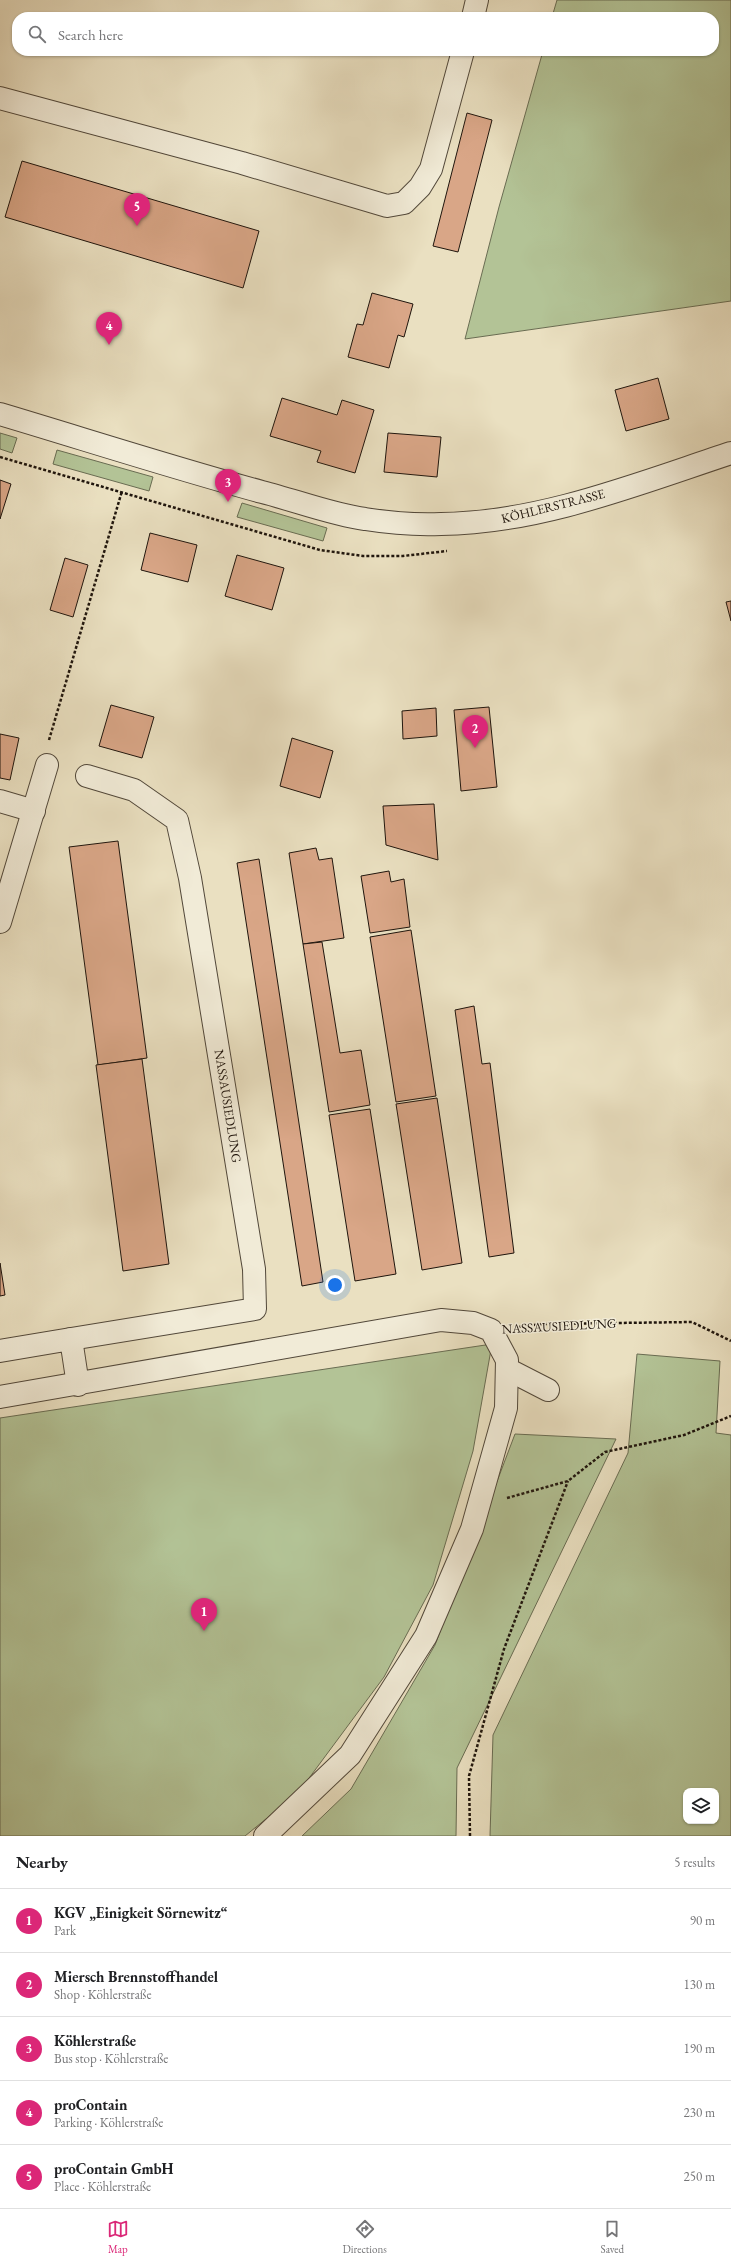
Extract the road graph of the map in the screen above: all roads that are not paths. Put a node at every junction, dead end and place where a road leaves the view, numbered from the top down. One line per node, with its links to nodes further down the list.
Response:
1 (477, 0): 2 (street)
2 (474, 12)
3 (462, 56): 4 (street)
4 (0, 98)
5 (0, 414): 6 (street, KÖHLERSTRASSE)
6 (731, 454)
7 (47, 765): 10 (street)
8 (87, 776): 12 (street, NASSAUSIEDLUNG)
9 (0, 801): 10 (street)
10 (34, 811): 11 (street)
11 (0, 922)
12 (71, 1339): 13 (street, NASSAUSIEDLUNG); 15 (street)
13 (0, 1351)
14 (506, 1369): 15 (street, NASSAUSIEDLUNG); 16 (street); 18 (street)
15 (78, 1385): 17 (street, NASSAUSIEDLUNG)
16 (548, 1390)
17 (0, 1397)
18 (265, 1836)

